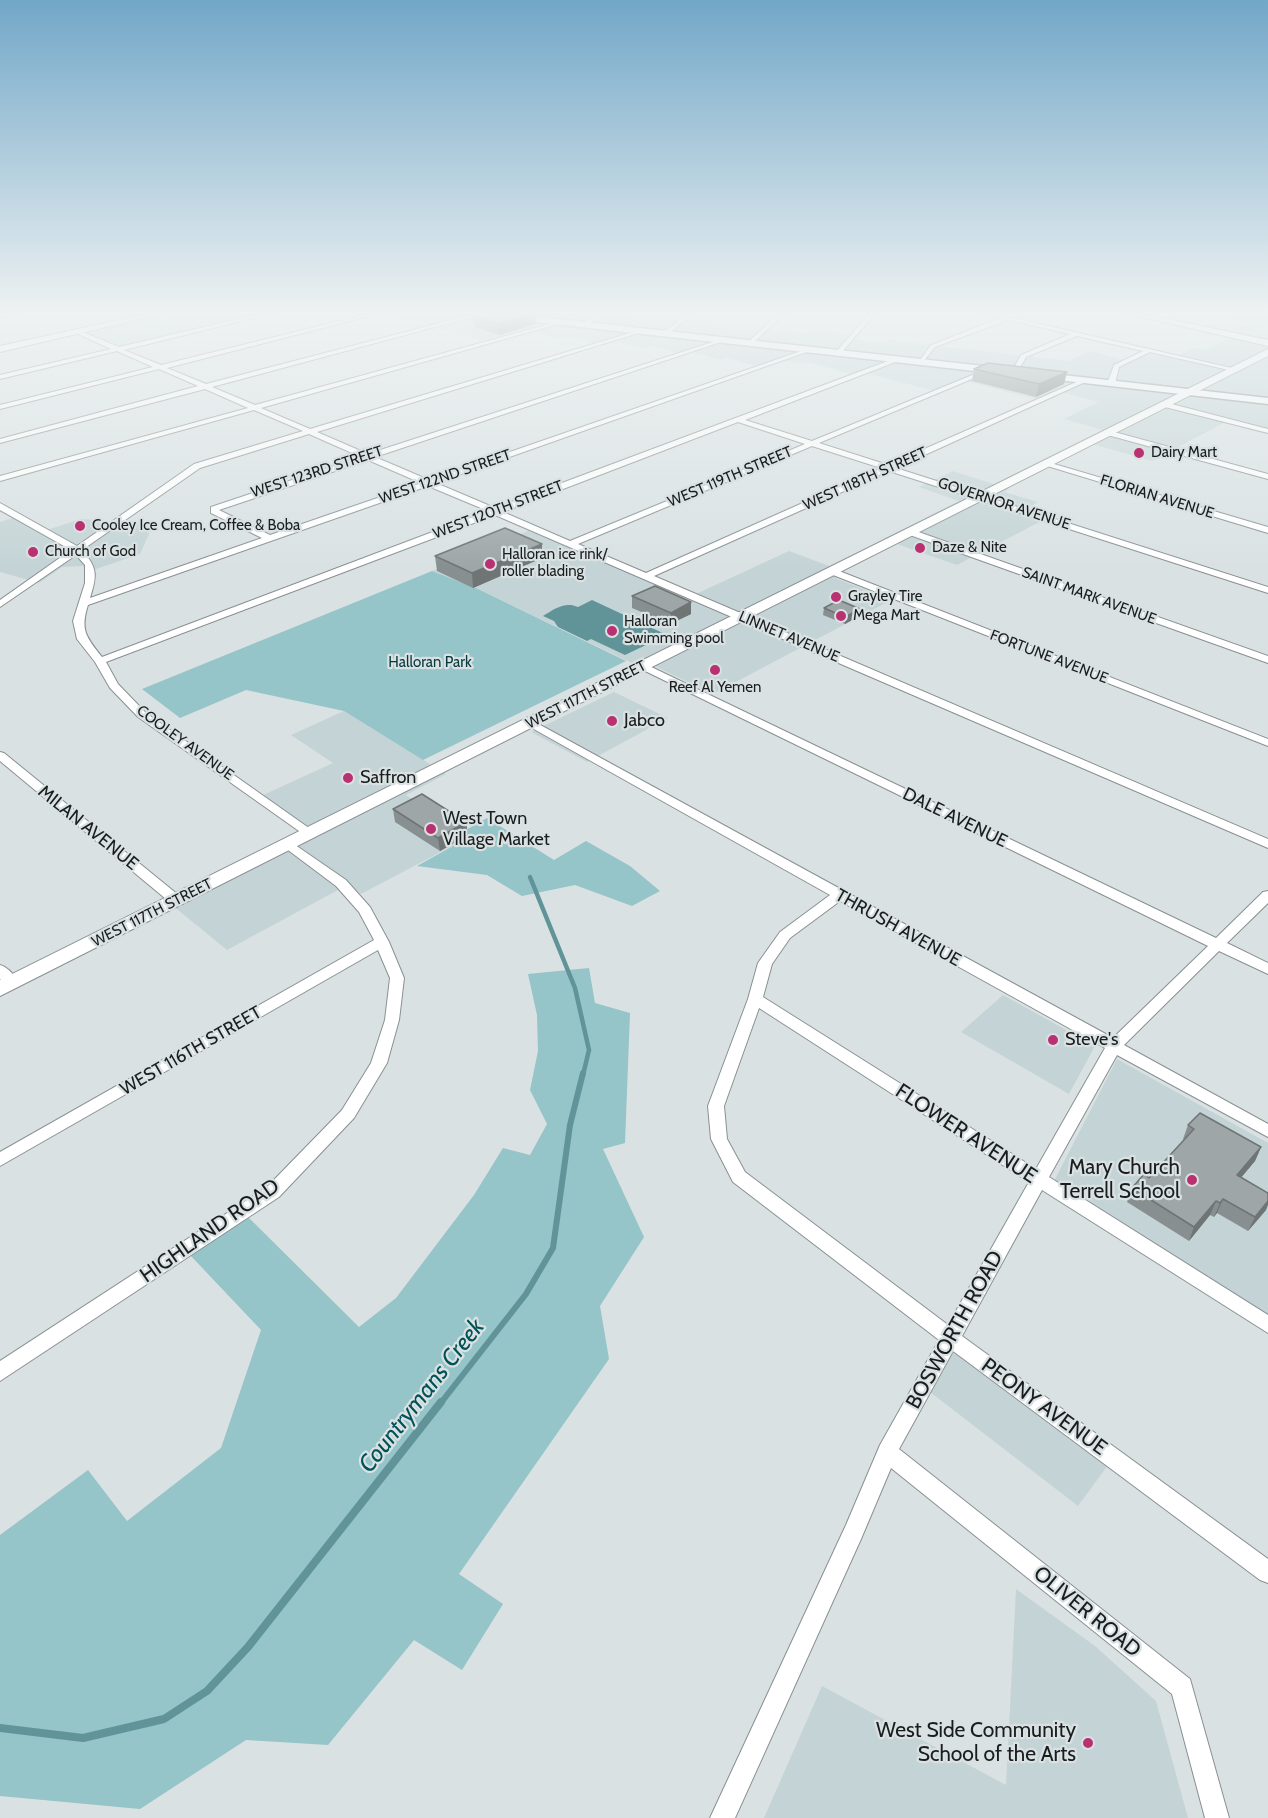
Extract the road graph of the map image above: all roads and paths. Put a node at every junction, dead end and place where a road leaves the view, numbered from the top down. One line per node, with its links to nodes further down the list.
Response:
1 (38, 398): 15 (street)
2 (164, 398): 21 (street)
3 (230, 398): 16 (street, LINNET AVENUE)
4 (290, 398): 16 (street)
5 (422, 398): 19 (street)
6 (546, 398): 23 (street, WEST 123RD STREET)
7 (672, 398): 28 (street, WEST 122ND STREET)
8 (797, 398): 17 (street, WEST 120TH STREET)
9 (921, 398): 22 (street, WEST 119TH STREET)
10 (1046, 398): 25 (street, WEST 118TH STREET)
11 (1177, 398): 14 (main road, WEST 117TH STREET)
12 (1231, 398): 13 (main road)
13 (1268, 402)
14 (1164, 404): 18 (street); 20 (main road, WEST 117TH STREET)
15 (0, 407)
16 (254, 408): 19 (street, LINNET AVENUE); 27 (street)
17 (739, 420): 22 (street, GOVERNOR AVENUE); 31 (street, WEST 120TH STREET)
18 (1268, 431)
19 (309, 432): 23 (street, LINNET AVENUE); 38 (street)
20 (1107, 432): 24 (main road, WEST 117TH STREET); 26 (street)
21 (0, 441)
22 (812, 443): 25 (street, GOVERNOR AVENUE); 37 (street, WEST 119TH STREET)
23 (367, 456): 28 (street, LINNET AVENUE); 36 (street, WEST 123RD STREET)
24 (1047, 463): 29 (main road, WEST 117TH STREET); 34 (street, FLORIAN AVENUE)
25 (892, 468): 29 (street, GOVERNOR AVENUE); 40 (street, WEST 118TH STREET)
26 (1268, 477)
27 (0, 479)
28 (428, 483): 31 (street, LINNET AVENUE); 36 (street, WEST 122ND STREET)
29 (981, 497): 35 (main road, WEST 117TH STREET); 41 (street, GOVERNOR AVENUE)
30 (0, 506): 32 (street)
31 (495, 512): 37 (street, LINNET AVENUE); 46 (street, WEST 120TH STREET)
32 (15, 515): 33 (street); 38 (street)
33 (0, 519)
34 (1268, 531)
35 (909, 532): 39 (main road, WEST 117TH STREET); 45 (street, SAINT MARK AVENUE)
36 (269, 538): 43 (street, WEST 122ND STREET)
37 (570, 544): 40 (street, LINNET AVENUE)
38 (77, 550): 42 (street); 43 (street, COOLEY AVENUE)
39 (831, 571): 44 (main road, WEST 117TH STREET); 49 (street, FORTUNE AVENUE)
40 (647, 576): 44 (street, LINNET AVENUE)
41 (1268, 590)
42 (0, 604)
43 (82, 604): 46 (street, COOLEY AVENUE)
44 (741, 616): 47 (main road, WEST 117TH STREET); 53 (street, LINNET AVENUE)
45 (1268, 660)
46 (100, 661): 51 (street, COOLEY AVENUE)
47 (643, 666): 48 (main road, WEST 117TH STREET); 58 (street, DALE AVENUE)
48 (529, 723): 51 (main road, WEST 117TH STREET); 54 (street, THRUSH AVENUE)
49 (1268, 743)
50 (0, 755): 56 (street, MILAN AVENUE)
51 (310, 833): 52 (main road, WEST 117TH STREET)
52 (288, 844): 56 (main road, WEST 117TH STREET); 57 (street, HIGHLAND ROAD)
53 (1268, 844)
54 (839, 895): 62 (street); 63 (street, THRUSH AVENUE)
55 (1268, 895): 58 (street, BOSWORTH ROAD)
56 (177, 901): 61 (main road, WEST 117TH STREET)
57 (382, 942): 65 (street, WEST 116TH STREET); 69 (street, HIGHLAND ROAD)
58 (1217, 944): 59 (street, DALE AVENUE); 63 (street, BOSWORTH ROAD)
59 (1268, 969)
60 (0, 970): 61 (street)
61 (6, 986)
62 (756, 999): 66 (street, FLOWER AVENUE); 68 (street, PEONY AVENUE)
63 (1114, 1046): 64 (street, THRUSH AVENUE); 66 (street, BOSWORTH ROAD)
64 (1268, 1131)
65 (0, 1160)
66 (1039, 1180): 67 (street, FLOWER AVENUE); 68 (street, BOSWORTH ROAD)
67 (1268, 1325)
68 (949, 1337): 70 (street, BOSWORTH ROAD); 71 (street, PEONY AVENUE)
69 (0, 1372)
70 (887, 1452): 72 (street, BOSWORTH ROAD); 73 (street, OLIVER ROAD)
71 (1268, 1572)
72 (722, 1818)
73 (1217, 1818)

